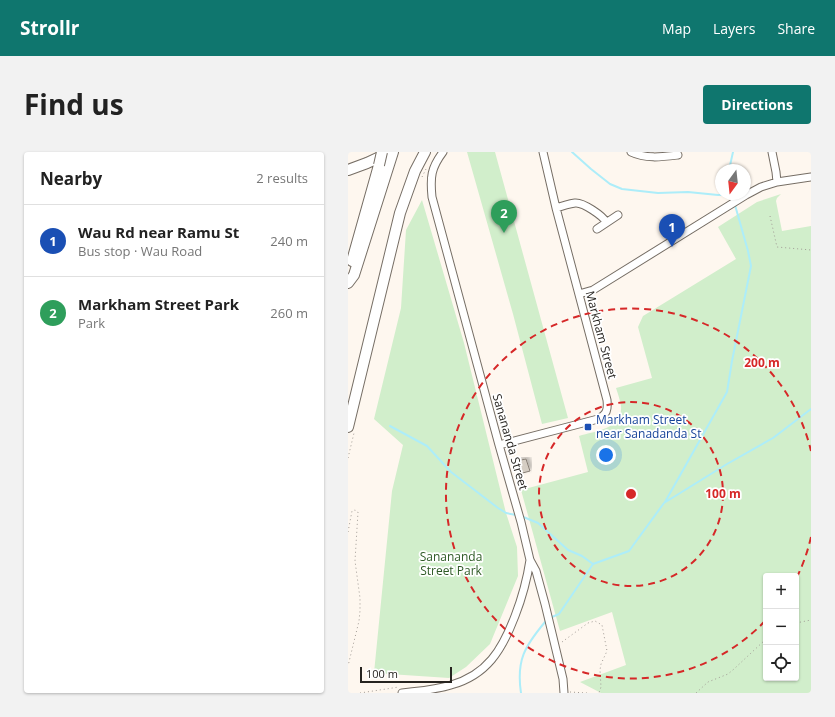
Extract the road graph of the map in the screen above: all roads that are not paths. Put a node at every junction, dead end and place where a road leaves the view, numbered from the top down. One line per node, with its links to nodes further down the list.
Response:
1 (425, 152): 18 (highway)
2 (444, 152): 19 (street, Sanananda Street)
3 (543, 152): 11 (street, Markham Street)
4 (631, 152): 7 (street)
5 (772, 152): 10 (street)
6 (389, 153): 8 (highway); 15 (highway, bridge); 16 (highway)
7 (678, 155)
8 (348, 170)
9 (811, 177): 10 (street)
10 (777, 182): 17 (street)
11 (556, 208): 13 (street); 17 (street, Markham Street)
12 (618, 215): 13 (street)
13 (606, 222): 14 (street)
14 (597, 228)
15 (348, 278)
16 (348, 283)
17 (579, 294): 19 (street, Markham Street)
18 (348, 427)
19 (499, 445): 20 (street, Sanananda Street)
20 (530, 560): 21 (street); 22 (street, Sanananda Street)
21 (402, 690)
22 (564, 693)

